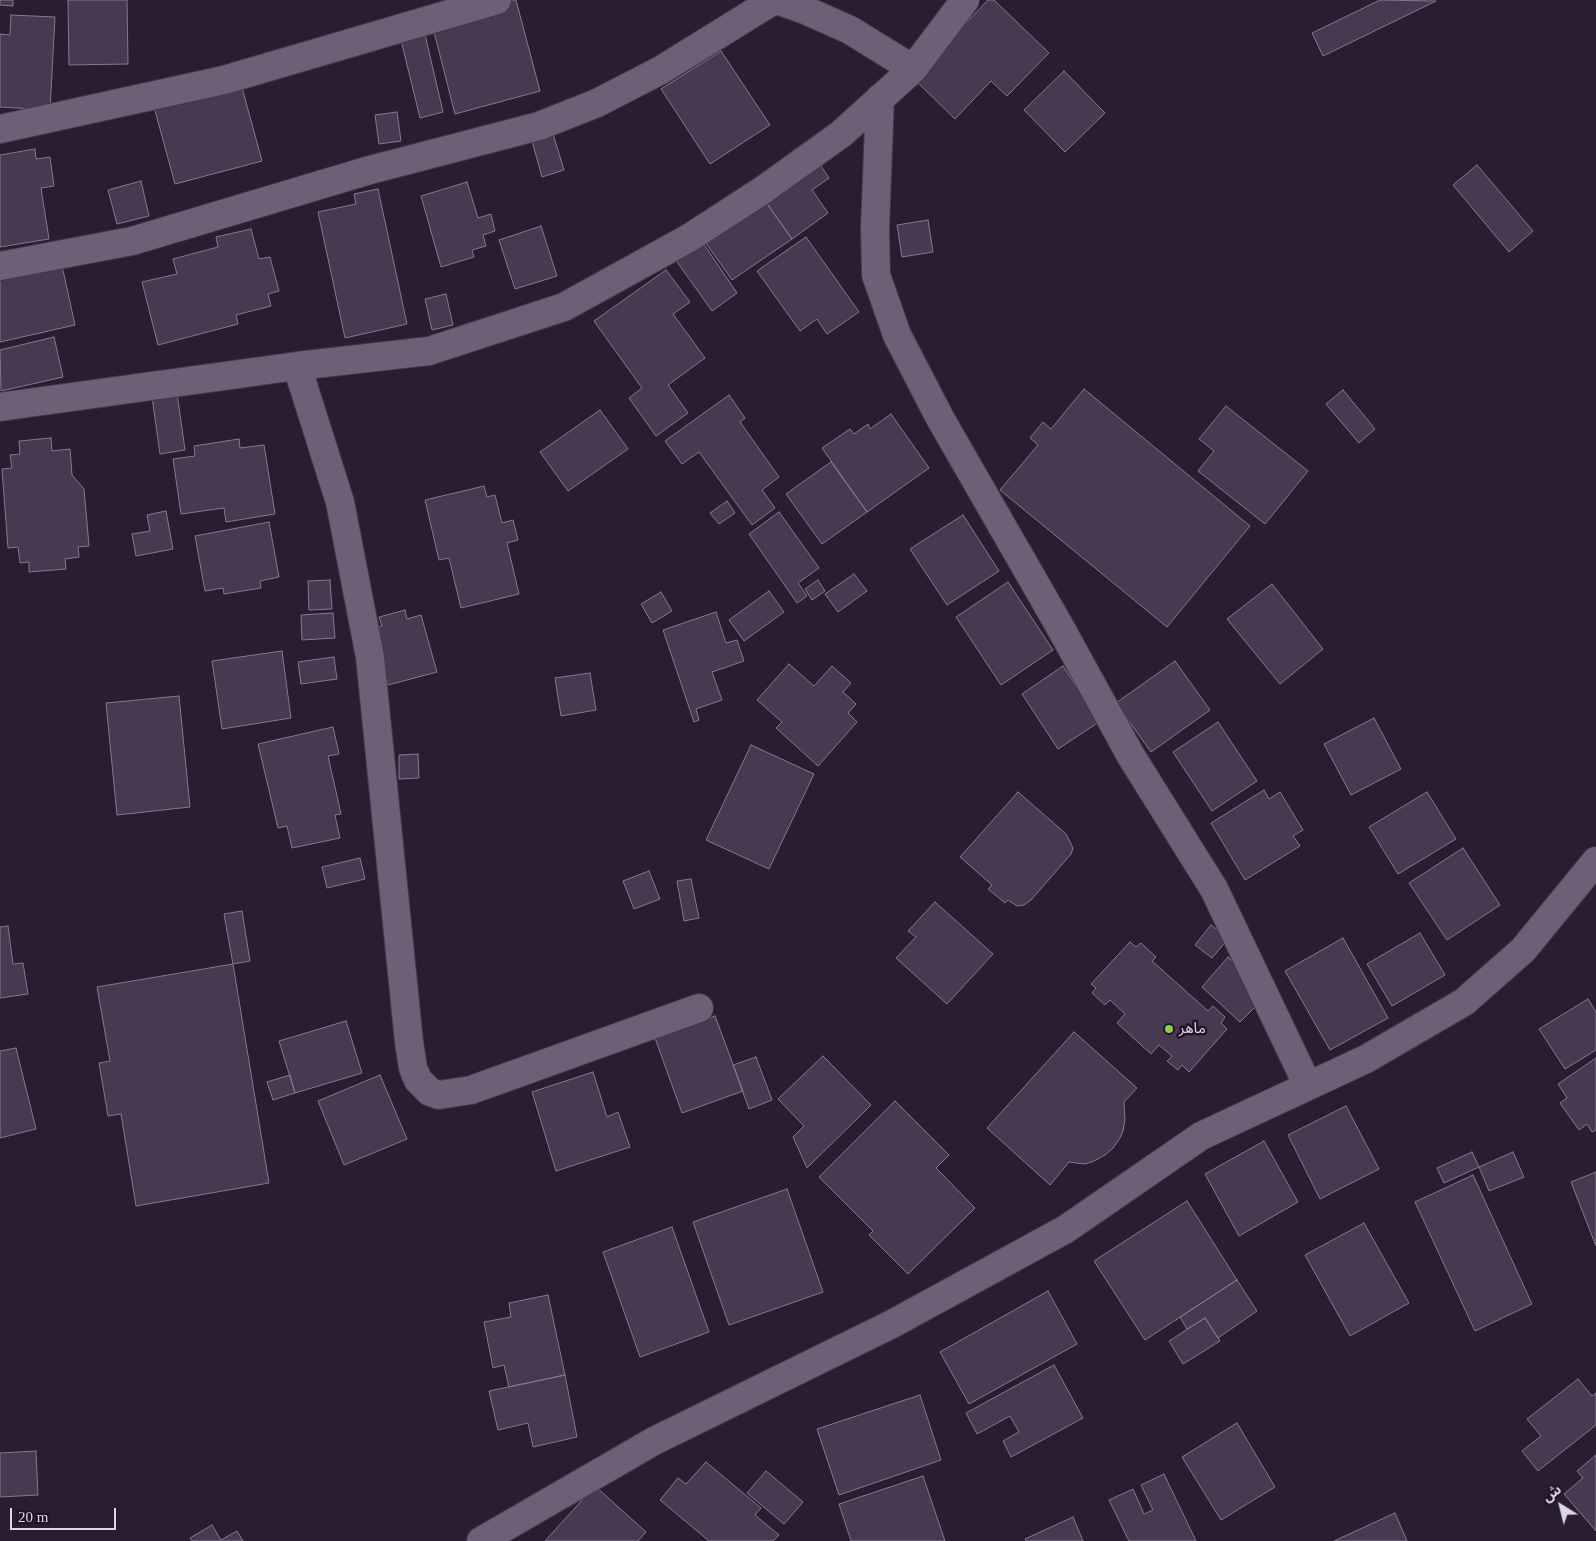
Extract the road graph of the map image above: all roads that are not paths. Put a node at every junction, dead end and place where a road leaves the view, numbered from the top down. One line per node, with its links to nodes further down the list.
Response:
1 (497, 0): 6 (street)
2 (776, 0): 4 (street); 7 (street)
3 (965, 0): 4 (street)
4 (913, 69): 5 (street)
5 (880, 98): 8 (street); 12 (street)
6 (0, 129)
7 (0, 266)
8 (297, 366): 9 (street); 11 (street)
9 (0, 407)
10 (1596, 861): 12 (street)
11 (699, 1008)
12 (1308, 1086): 13 (street)
13 (494, 1538)

